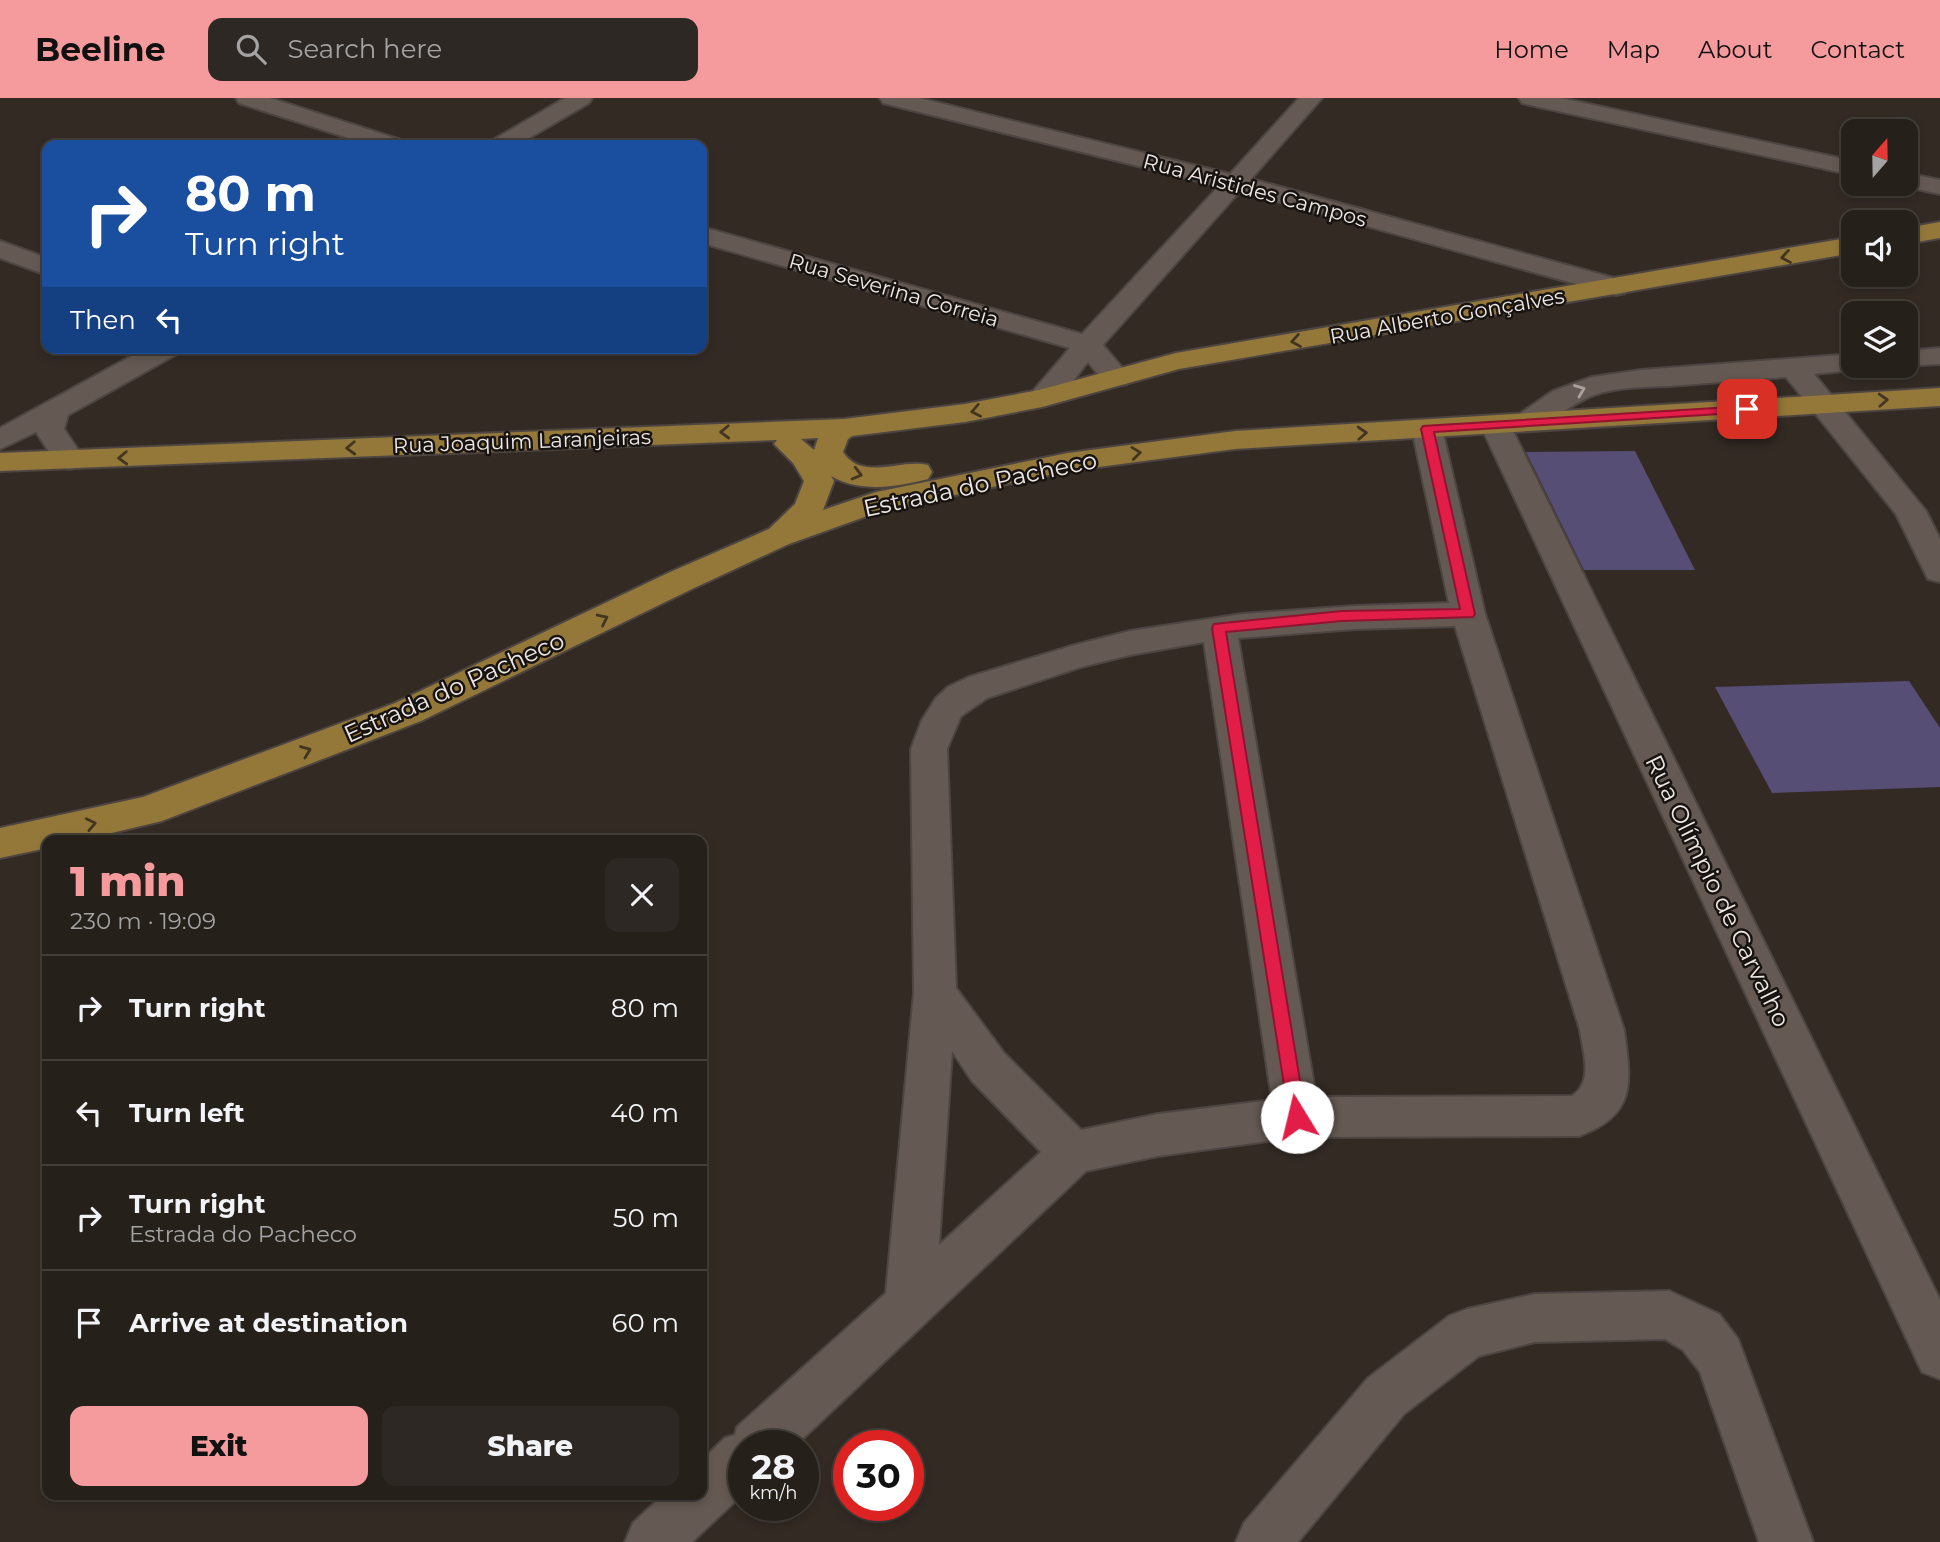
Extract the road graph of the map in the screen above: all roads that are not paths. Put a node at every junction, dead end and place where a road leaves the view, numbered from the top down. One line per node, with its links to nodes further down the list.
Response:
1 (247, 98): 6 (street)
2 (581, 98): 7 (street)
3 (891, 98): 10 (street, Rua Aristides Campos)
4 (1311, 98): 10 (street)
5 (1531, 98): 8 (street)
6 (377, 140)
7 (510, 140)
8 (1841, 165)
9 (1918, 182): 11 (street)
10 (1237, 183): 18 (street, Rua Aristides Campos); 19 (street)
11 (1940, 187)
12 (1940, 230): 13 (main road)
13 (1918, 234)
14 (707, 236): 19 (street, Rua Severina Correia)
15 (1841, 247): 18 (main road, Rua Alberto Gonçalves, one-way to 18)
16 (0, 249): 17 (street)
17 (42, 265)
18 (1616, 287): 25 (main road, Rua Alberto Gonçalves, one-way to 25)
19 (1087, 344): 25 (street); 27 (street)
20 (156, 354): 29 (street)
21 (1940, 356): 22 (street)
22 (1918, 358)
23 (1841, 364): 24 (street)
24 (1794, 369): 28 (street); 30 (street, one-way to 24)
25 (1117, 378): 27 (main road, Rua Alberto Gonçalves)
26 (1940, 397): 28 (main road, Estrada do Pacheco, one-way to 26)
27 (1042, 398): 31 (main road, Rua Joaquim Laranjeiras, one-way to 31)
28 (1825, 404): 30 (main road, Estrada do Pacheco); 39 (street)
29 (54, 411): 34 (street); 35 (street)
30 (1509, 425): 32 (main road, Estrada do Pacheco); 47 (street, Rua Olímpio de Carvalho)
31 (844, 428): 33 (main road, Rua Joaquim Laranjeiras); 37 (main road, one-way to 37)
32 (1427, 429): 37 (main road, Estrada do Pacheco, one-way to 32); 40 (street)
33 (770, 430): 35 (main road, Rua Joaquim Laranjeiras, one-way to 35); 38 (main road)
34 (0, 440)
35 (70, 460): 36 (main road, Rua Joaquim Laranjeiras)
36 (0, 462)
37 (1068, 462): 38 (main road, Estrada do Pacheco)
38 (778, 537): 42 (main road, Estrada do Pacheco, one-way to 38)
39 (1940, 571)
40 (1468, 614): 41 (street); 44 (street)
41 (1219, 628): 43 (street); 44 (street)
42 (0, 843)
43 (935, 992): 45 (street); 46 (street)
44 (1297, 1117): 45 (street)
45 (1073, 1153): 46 (street)
46 (910, 1304): 48 (street)
47 (1940, 1354)
48 (773, 1430)
49 (728, 1472): 50 (street)
50 (707, 1491)
51 (697, 1500): 52 (street)
52 (652, 1542)
53 (1263, 1542): 54 (street)
54 (1786, 1542)

